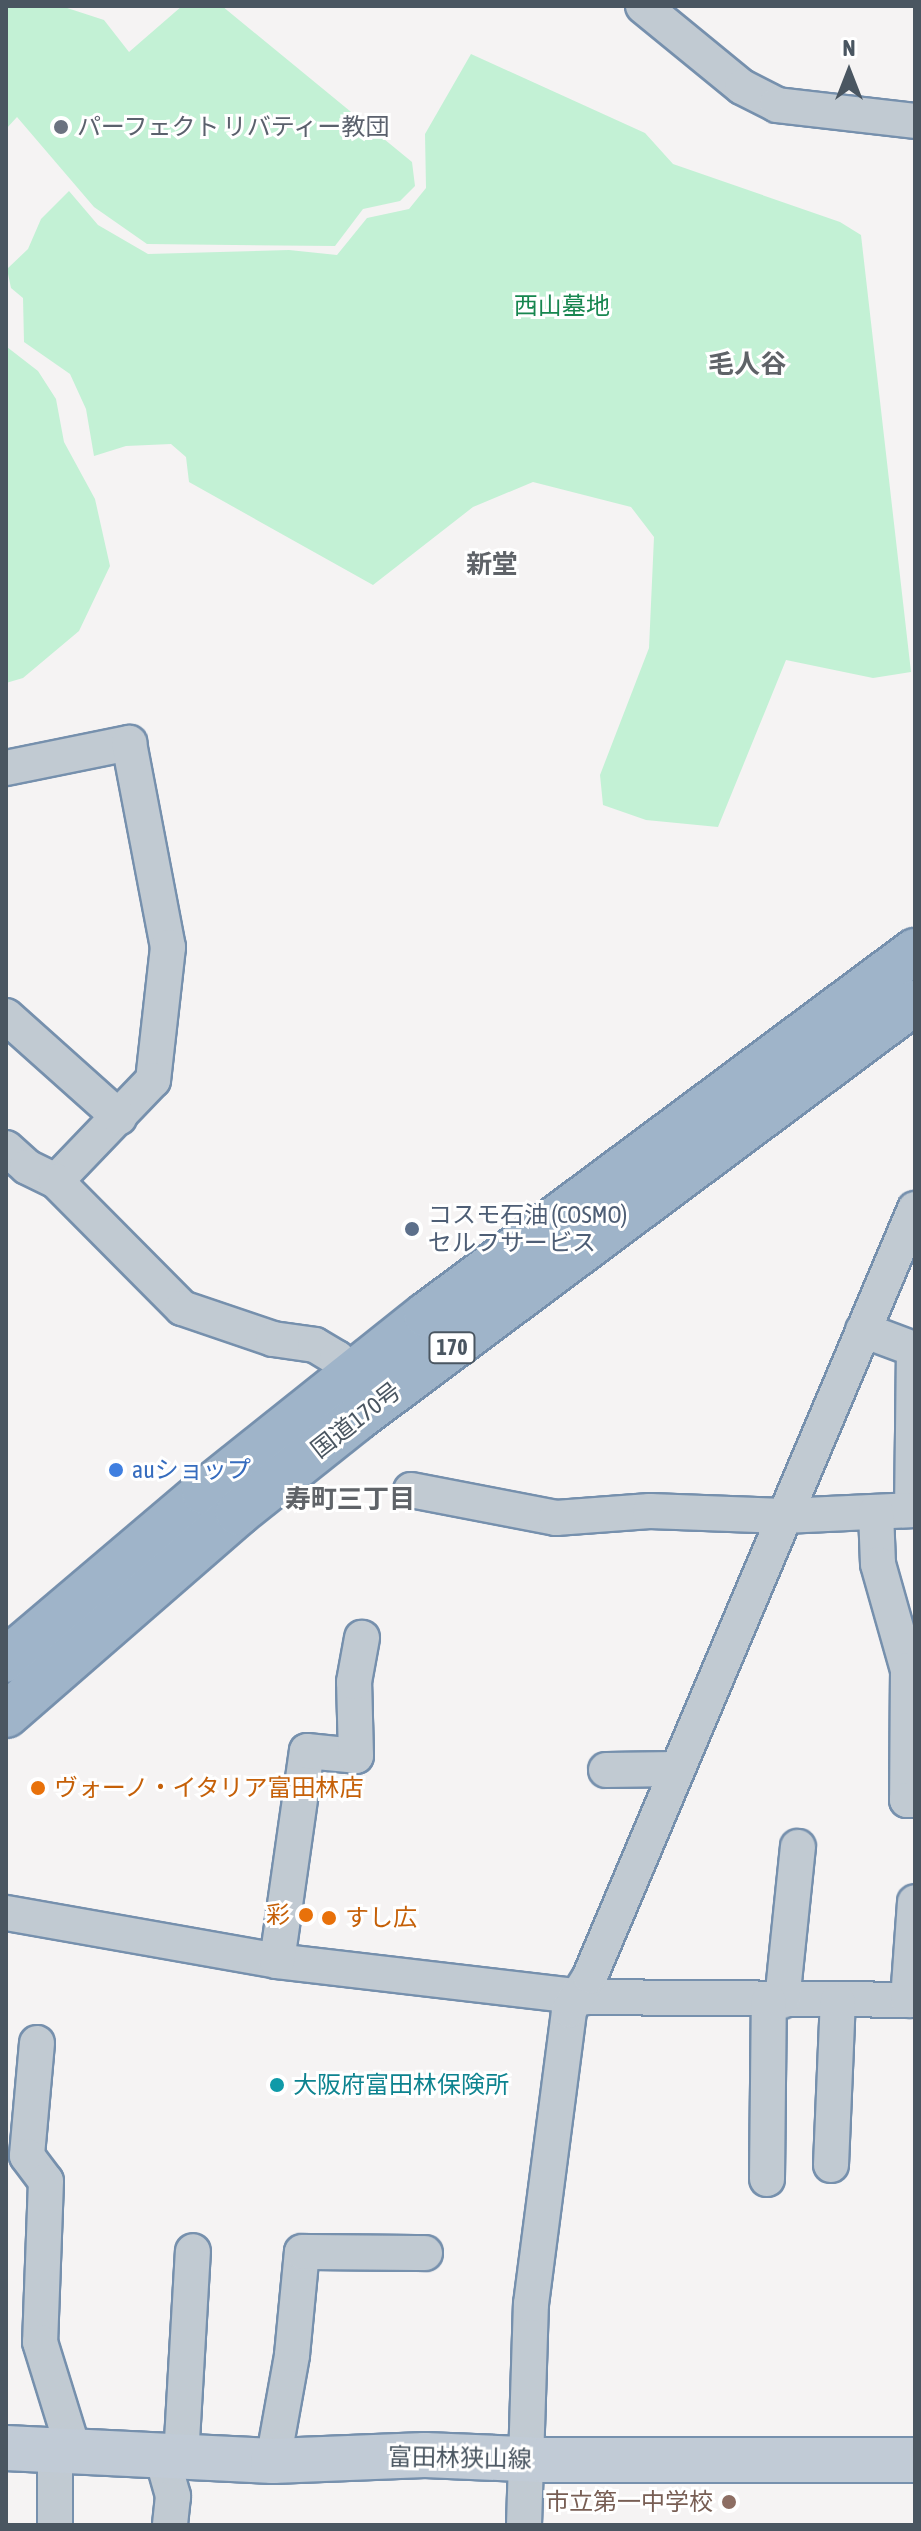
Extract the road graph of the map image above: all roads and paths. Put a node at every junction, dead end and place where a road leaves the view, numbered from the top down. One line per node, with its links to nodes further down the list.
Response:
1 (643, 6): 2 (street)
2 (915, 121)
3 (6, 768): 7 (street)
4 (915, 951): 12 (highway, 国道170号 / 170)
5 (915, 1002): 12 (highway, 国道170号 / 170)
6 (6, 1016): 7 (street)
7 (119, 1117): 9 (street)
8 (6, 1148): 9 (street)
9 (56, 1181): 12 (street)
10 (915, 1209): 11 (street)
11 (863, 1330): 14 (street); 16 (street)
12 (362, 1390): 18 (highway, 国道170号 / 170); 20 (highway, 国道170号 / 170)
13 (411, 1490): 16 (street)
14 (914, 1510): 15 (street)
15 (876, 1512): 16 (street); 19 (street)
16 (784, 1516): 21 (street)
17 (362, 1638): 27 (street)
18 (6, 1660)
19 (912, 1670): 23 (street)
20 (6, 1715)
21 (677, 1769): 22 (street); 28 (street)
22 (606, 1770)
23 (915, 1800)
24 (798, 1847): 30 (street)
25 (915, 1902): 29 (street)
26 (6, 1913): 27 (street)
27 (277, 1961): 28 (street)
28 (578, 1996): 30 (street); 40 (street)
29 (912, 2000): 31 (street)
30 (776, 2001): 31 (street); 34 (street)
31 (838, 2001): 33 (street)
32 (37, 2043): 38 (street)
33 (831, 2165)
34 (767, 2179)
35 (193, 2251): 39 (street)
36 (425, 2253): 42 (street)
37 (6, 2448): 38 (main road, 富田林狭山線)
38 (65, 2452): 39 (main road, 富田林狭山線); 43 (street)
39 (172, 2457): 42 (main road, 富田林狭山線); 44 (street)
40 (526, 2458): 41 (main road, 富田林狭山線); 42 (main road, 富田林狭山線); 45 (street)
41 (915, 2460)
42 (273, 2461)
43 (55, 2525)
44 (170, 2525)
45 (524, 2525)

